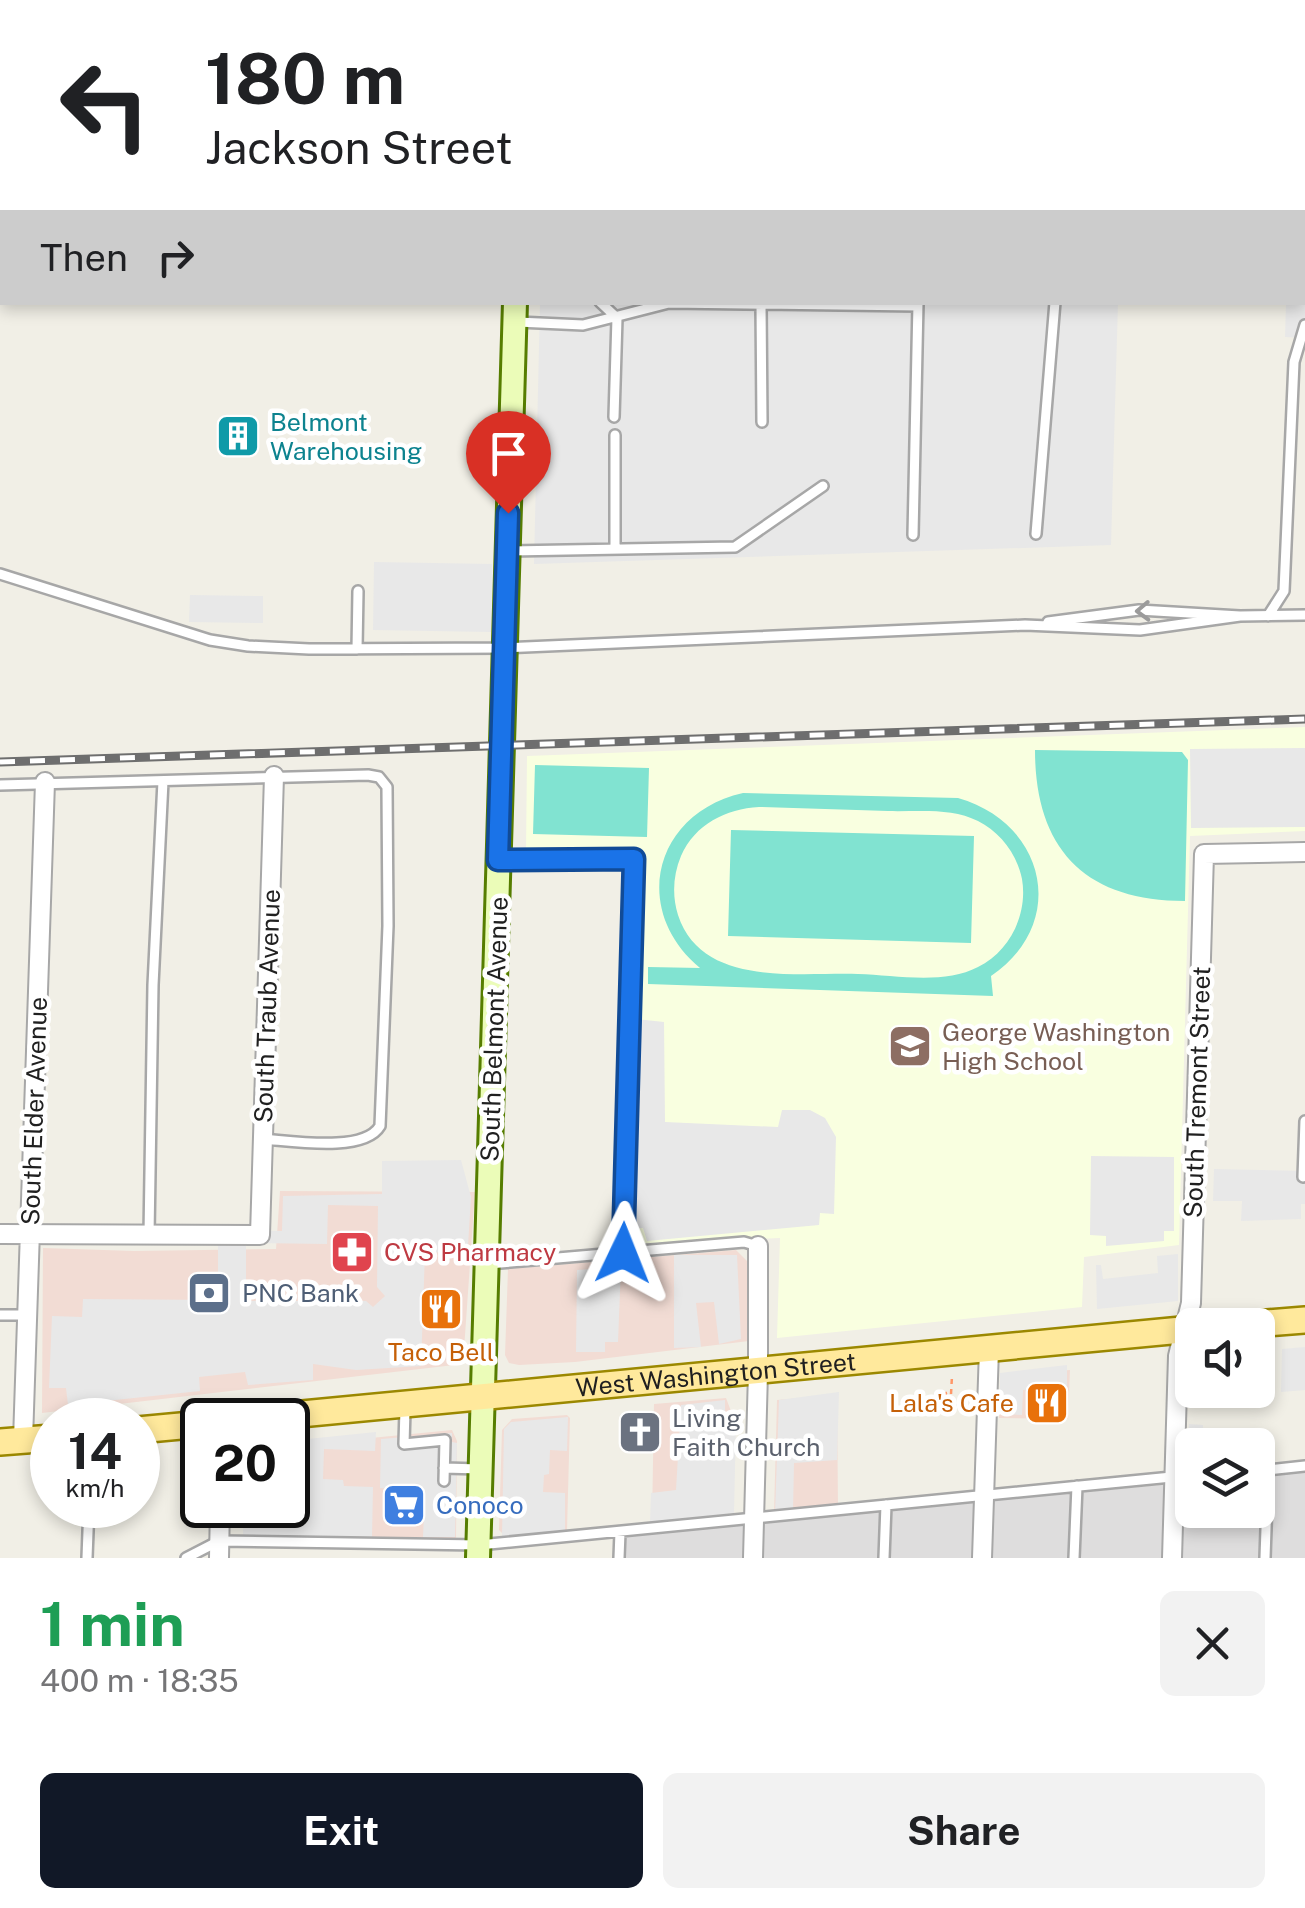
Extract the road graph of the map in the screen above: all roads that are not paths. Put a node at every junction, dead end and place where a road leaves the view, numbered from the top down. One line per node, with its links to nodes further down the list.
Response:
1 (603, 305): 7 (lane)
2 (662, 305): 7 (lane)
3 (761, 305): 10 (lane)
4 (918, 305): 14 (lane)
5 (1055, 305): 13 (lane)
6 (514, 312): 7 (lane); 16 (main road, South Belmont Avenue)
7 (618, 318): 9 (lane)
8 (1305, 325): 19 (lane)
9 (614, 417)
10 (762, 422)
11 (616, 435): 15 (lane)
12 (823, 486): 15 (lane)
13 (1036, 534)
14 (913, 535)
15 (614, 547): 16 (lane)
16 (507, 551): 24 (main road, South Belmont Avenue)
17 (0, 574): 25 (lane)
18 (358, 591): 25 (lane)
19 (1284, 592): 20 (lane); 22 (lane)
20 (1300, 615): 22 (lane)
21 (1240, 616): 22 (lane); 23 (lane); 23 (lane, one-way to 23)
22 (1268, 616)
23 (1025, 625): 24 (lane)
24 (504, 648): 25 (lane); 32 (main road, South Belmont Avenue)
25 (358, 649)
26 (274, 776): 27 (lane); 34 (street, South Traub Avenue); 34 (lane)
27 (163, 781): 28 (lane); 38 (lane)
28 (45, 782): 29 (lane); 37 (street, South Elder Avenue)
29 (0, 784)
30 (1305, 852): 42 (street, South Tremont Street)
31 (634, 859): 32 (street); 40 (lane)
32 (498, 860): 41 (main road, South Belmont Avenue)
33 (1305, 1121): 35 (lane)
34 (263, 1139): 38 (street, South Traub Avenue)
35 (1303, 1177)
36 (0, 1234): 37 (street)
37 (30, 1234): 38 (street); 44 (street, South Elder Avenue)
38 (149, 1234)
39 (758, 1246): 40 (lane); 49 (street)
40 (623, 1253): 41 (lane)
41 (488, 1264): 50 (main road, South Belmont Avenue)
42 (1190, 1308)
43 (0, 1315): 44 (lane)
44 (27, 1315): 53 (street, South Elder Avenue)
45 (1305, 1320): 46 (main road)
46 (1275, 1322)
47 (1175, 1331): 48 (main road, West Washington Street)
48 (989, 1349): 49 (main road, West Washington Street); 61 (street)
49 (758, 1372): 50 (main road, West Washington Street); 63 (street)
50 (486, 1396): 51 (main road, West Washington Street); 56 (main road, South Belmont Avenue)
51 (405, 1404): 52 (main road, West Washington Street); 55 (lane)
52 (310, 1413)
53 (12, 1442)
54 (1305, 1466): 57 (lane)
55 (444, 1468): 56 (lane); 59 (lane)
56 (482, 1469): 70 (main road, South Belmont Avenue)
57 (1275, 1469)
58 (1175, 1477): 60 (lane)
59 (444, 1481)
60 (1076, 1486): 61 (lane); 78 (lane)
61 (984, 1496): 62 (lane); 77 (street)
62 (886, 1505): 63 (lane); 76 (lane)
63 (754, 1518): 67 (lane); 75 (street)
64 (88, 1528): 71 (lane)
65 (1176, 1528): 79 (street, South Tremont Street)
66 (1264, 1528): 80 (lane)
67 (620, 1532): 70 (lane); 74 (lane)
68 (352, 1544): 69 (lane); 70 (lane); 73 (lane)
69 (219, 1550): 72 (lane)
70 (479, 1552)
71 (87, 1558)
72 (186, 1558)
73 (351, 1558)
74 (619, 1558)
75 (753, 1558)
76 (884, 1558)
77 (982, 1558)
78 (1074, 1558)
79 (1172, 1558)
80 (1265, 1558)

